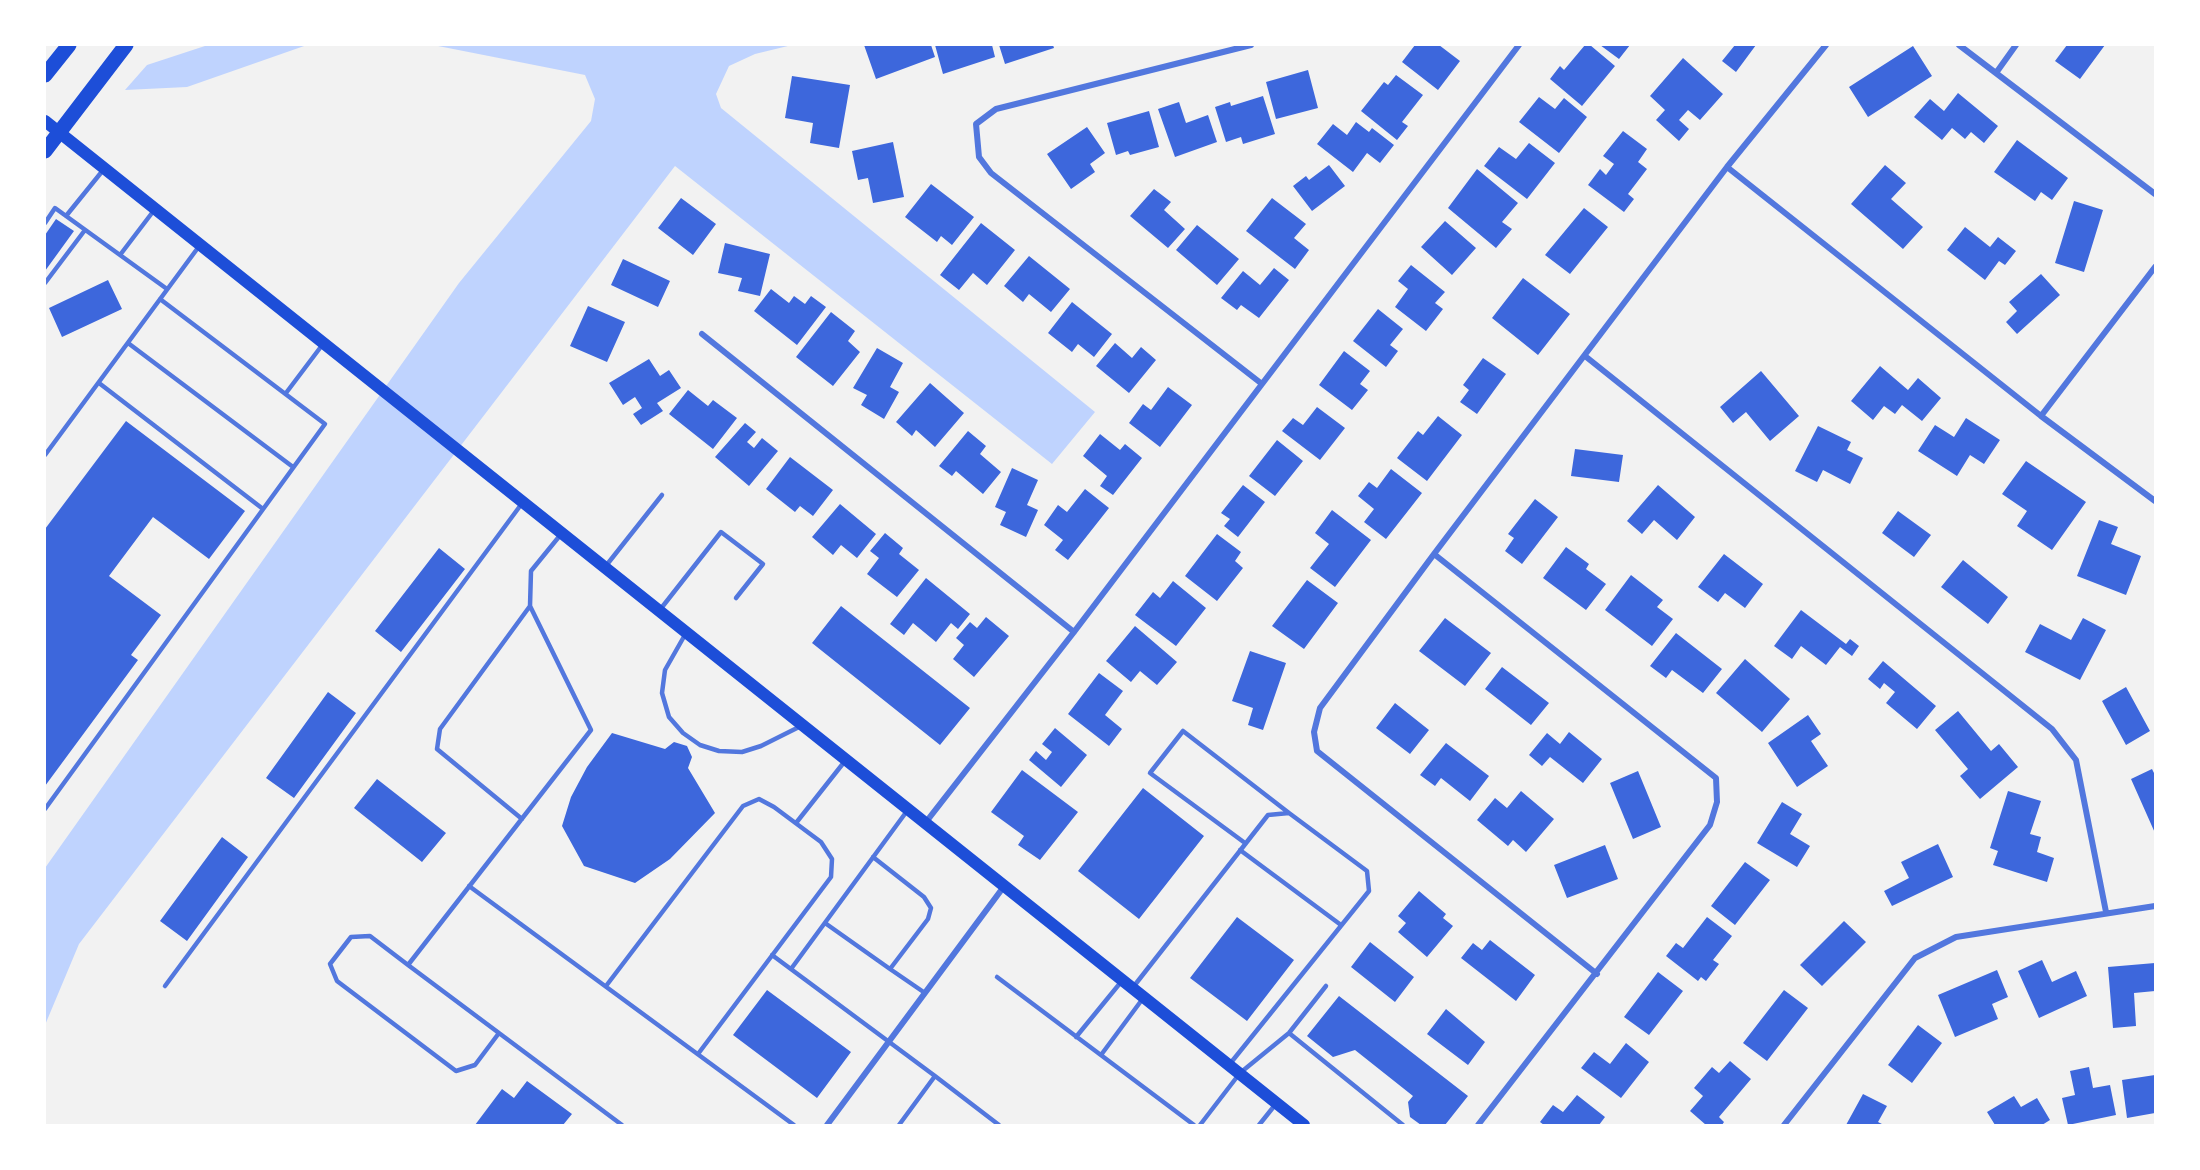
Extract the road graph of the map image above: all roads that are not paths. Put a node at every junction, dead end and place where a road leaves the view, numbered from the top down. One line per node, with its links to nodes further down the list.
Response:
1 (69, 45): 9 (main road)
2 (126, 45): 11 (main road)
3 (1251, 45): 35 (street)
4 (1519, 45): 35 (street)
5 (1826, 45): 13 (street)
6 (1959, 45): 8 (street)
7 (2016, 45): 8 (street)
8 (1996, 73): 15 (street)
9 (45, 75)
10 (45, 121): 11 (main road)
11 (59, 132): 12 (main road); 14 (main road)
12 (45, 151)
13 (1727, 167): 33 (street); 37 (street)
14 (105, 168): 16 (main road); 17 (lane)
15 (2155, 195)
16 (155, 209): 20 (main road); 23 (lane)
17 (66, 216): 18 (lane); 19 (lane)
18 (45, 223)
19 (85, 230): 22 (lane); 23 (lane)
20 (200, 245): 28 (lane); 32 (main road)
21 (63, 246): 22 (lane)
22 (70, 250): 25 (lane)
23 (120, 255): 28 (lane)
24 (51, 262): 25 (lane)
25 (57, 267): 27 (lane)
26 (2155, 267): 37 (street)
27 (45, 283)
28 (167, 289): 29 (lane)
29 (160, 299): 31 (lane); 36 (lane)
30 (702, 334): 51 (street)
31 (128, 343): 34 (lane); 39 (lane)
32 (323, 344): 36 (lane); 42 (main road)
33 (1585, 356): 45 (street); 66 (street)
34 (99, 383): 38 (lane); 43 (lane)
35 (1262, 384): 51 (street)
36 (286, 393): 39 (lane)
37 (2041, 416): 41 (street)
38 (45, 455)
39 (293, 467): 43 (lane)
40 (662, 495): 46 (lane)
41 (2155, 501)
42 (523, 502): 44 (main road); 76 (lane)
43 (263, 509): 55 (lane)
44 (561, 533): 46 (main road); 48 (lane)
45 (1434, 554): 73 (street); 73 (street)
46 (605, 567): 49 (main road)
47 (736, 598): 49 (lane)
48 (530, 606): 57 (lane); 57 (lane)
49 (659, 610): 50 (main road)
50 (687, 632): 52 (main road); 52 (lane)
51 (1074, 632): 58 (street)
52 (804, 725): 53 (main road)
53 (847, 759): 54 (main road); 59 (lane)
54 (909, 808): 58 (main road); 62 (lane)
55 (45, 809)
56 (1289, 813): 60 (lane); 60 (lane); 68 (lane)
57 (522, 819): 64 (lane)
58 (926, 822): 63 (main road)
59 (796, 823): 69 (lane); 77 (lane)
60 (1245, 843): 61 (lane)
61 (1240, 850): 68 (lane); 75 (lane)
62 (873, 857): 67 (lane); 72 (lane)
63 (1005, 885): 75 (main road); 79 (street)
64 (469, 886): 70 (lane); 77 (lane)
65 (2155, 906): 66 (street)
66 (2106, 912): 102 (street)
67 (825, 923): 71 (lane); 72 (lane)
68 (1341, 925): 87 (lane)
69 (772, 955): 71 (lane); 85 (lane)
70 (408, 965): 81 (lane); 81 (lane)
71 (791, 969): 84 (lane)
72 (890, 969): 79 (lane)
73 (1597, 974): 101 (street)
74 (997, 977): 83 (lane)
75 (1128, 984): 80 (main road); 83 (lane)
76 (165, 986)
77 (606, 986): 85 (lane)
78 (1326, 986): 82 (lane)
79 (925, 993): 84 (street)
80 (1144, 997): 86 (lane); 87 (main road)
81 (499, 1033): 91 (lane)
82 (1289, 1033): 88 (lane); 100 (lane)
83 (1076, 1036): 86 (lane)
84 (890, 1040): 89 (lane); 93 (street)
85 (698, 1054): 92 (lane)
86 (1101, 1055): 96 (lane)
87 (1229, 1065): 88 (main road)
88 (1240, 1073): 90 (main road); 97 (lane)
89 (935, 1076): 94 (lane); 95 (lane)
90 (1276, 1103): 98 (lane); 99 (main road)
91 (622, 1125)
92 (794, 1125)
93 (827, 1125)
94 (899, 1125)
95 (999, 1125)
96 (1194, 1125)
97 (1200, 1125)
98 (1259, 1125)
99 (1304, 1125)
100 (1403, 1125)
101 (1478, 1125)
102 (1784, 1125)

